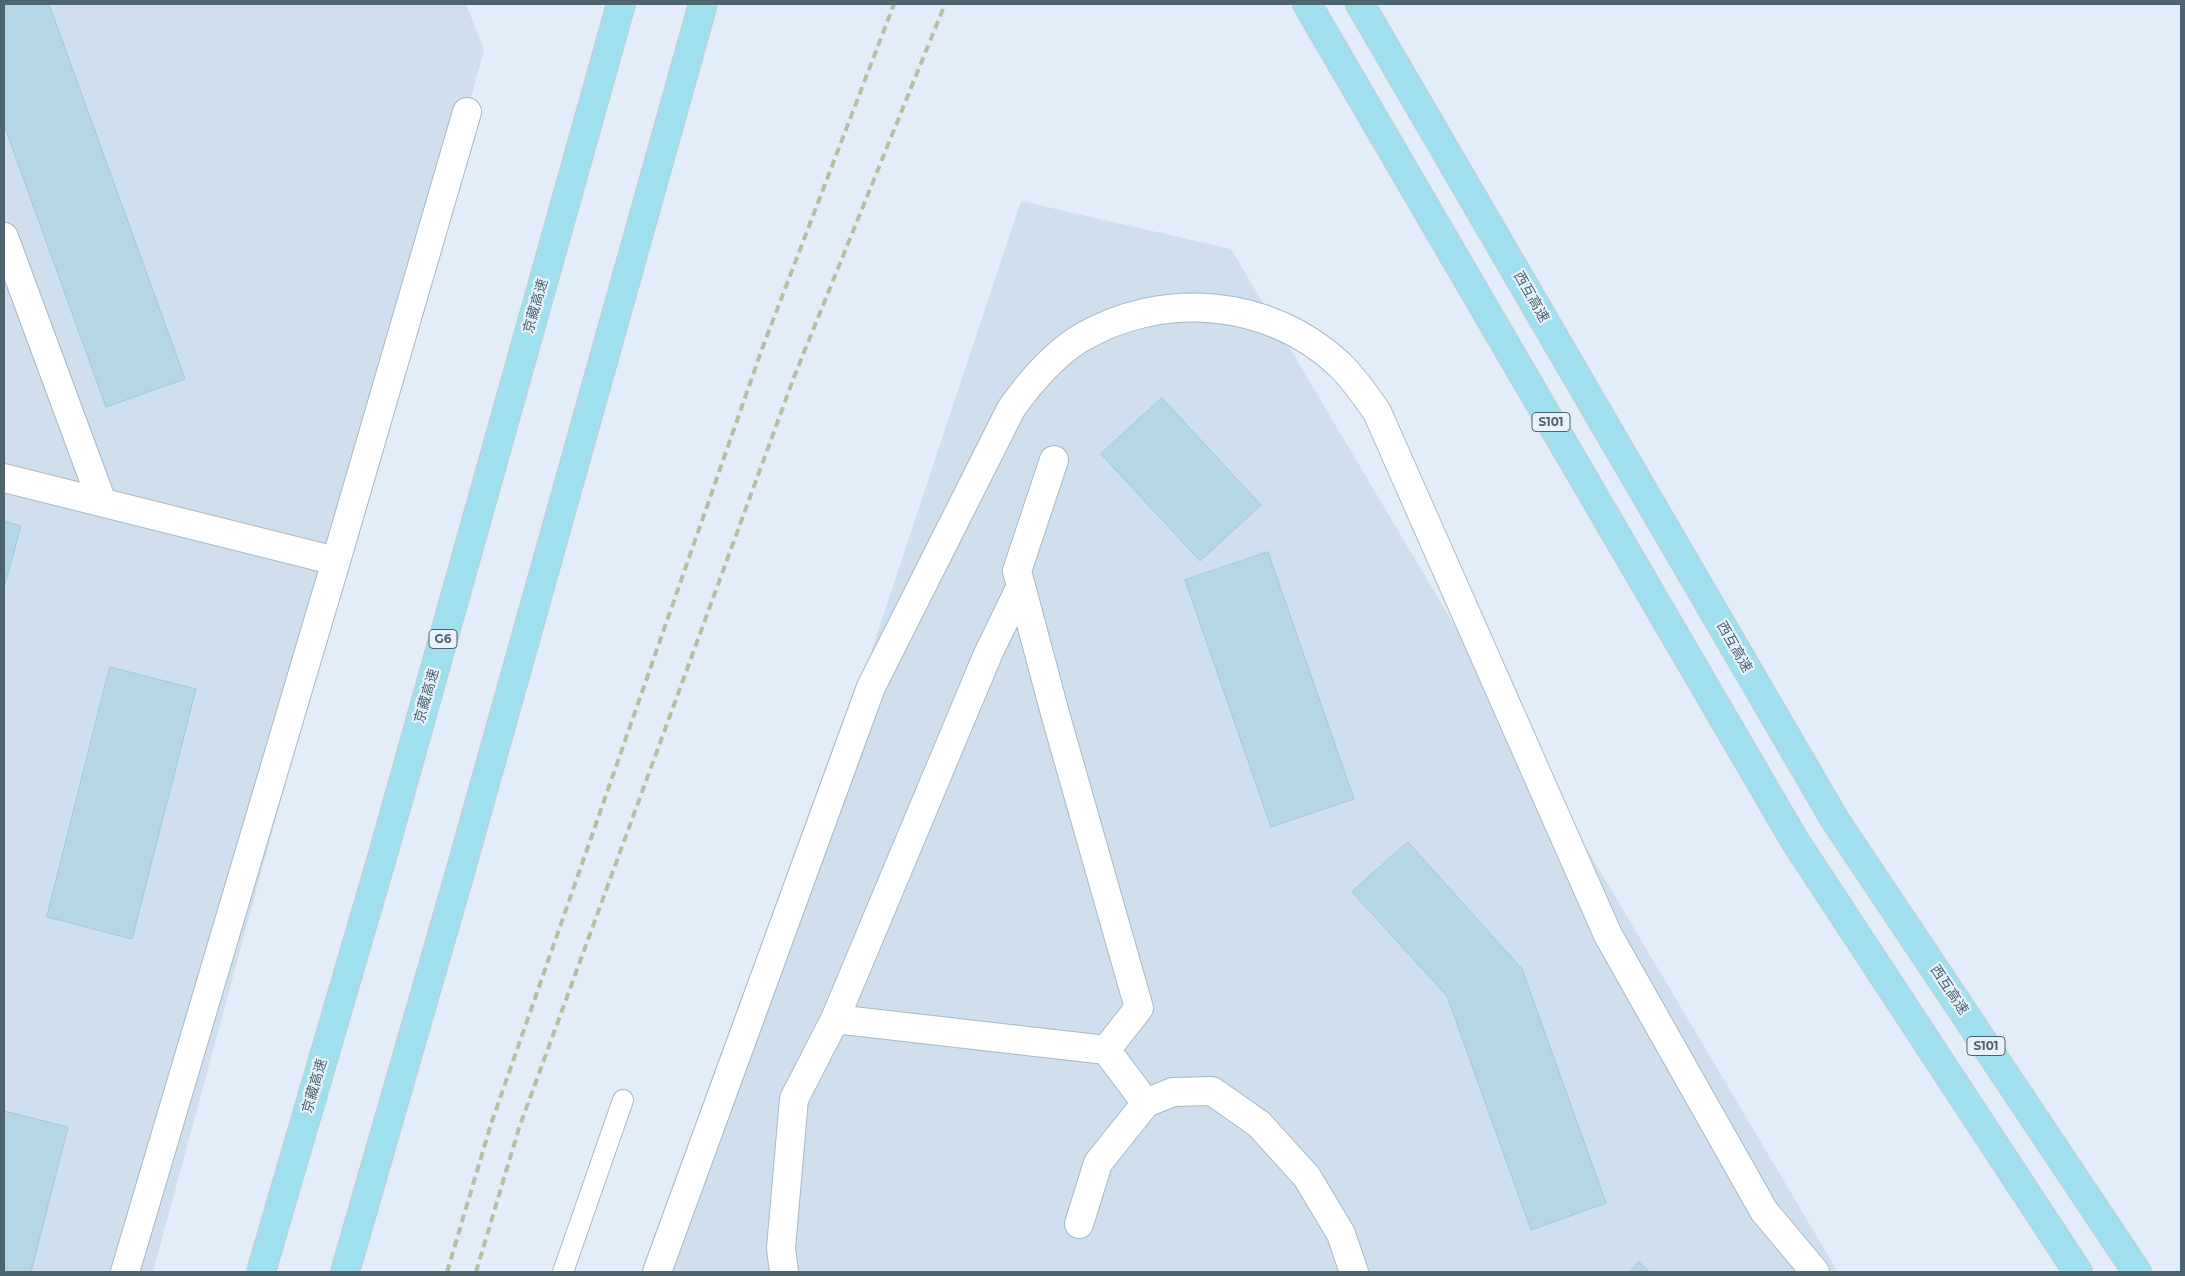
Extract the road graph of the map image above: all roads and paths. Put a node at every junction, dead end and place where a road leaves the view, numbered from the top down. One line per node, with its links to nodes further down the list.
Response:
1 (621, 4): 18 (highway, 京藏高速 / G6)
2 (703, 4): 19 (highway)
3 (1306, 4): 25 (highway, S101)
4 (1360, 4): 26 (highway, 西互高速 / S101)
5 (467, 112): 10 (street)
6 (4, 237): 9 (street)
7 (1054, 460): 11 (street)
8 (4, 478): 9 (street)
9 (102, 502): 10 (street)
10 (336, 560): 17 (street)
11 (1021, 586): 12 (street); 13 (street)
12 (835, 1019): 13 (street); 22 (street)
13 (1106, 1050): 15 (street)
14 (623, 1100): 20 (lane)
15 (1146, 1104): 16 (street); 23 (street)
16 (1079, 1224)
17 (125, 1272)
18 (261, 1272)
19 (345, 1272)
20 (563, 1272)
21 (657, 1272): 24 (street)
22 (784, 1272)
23 (1354, 1272)
24 (1815, 1272)
25 (2078, 1272)
26 (2137, 1272)

